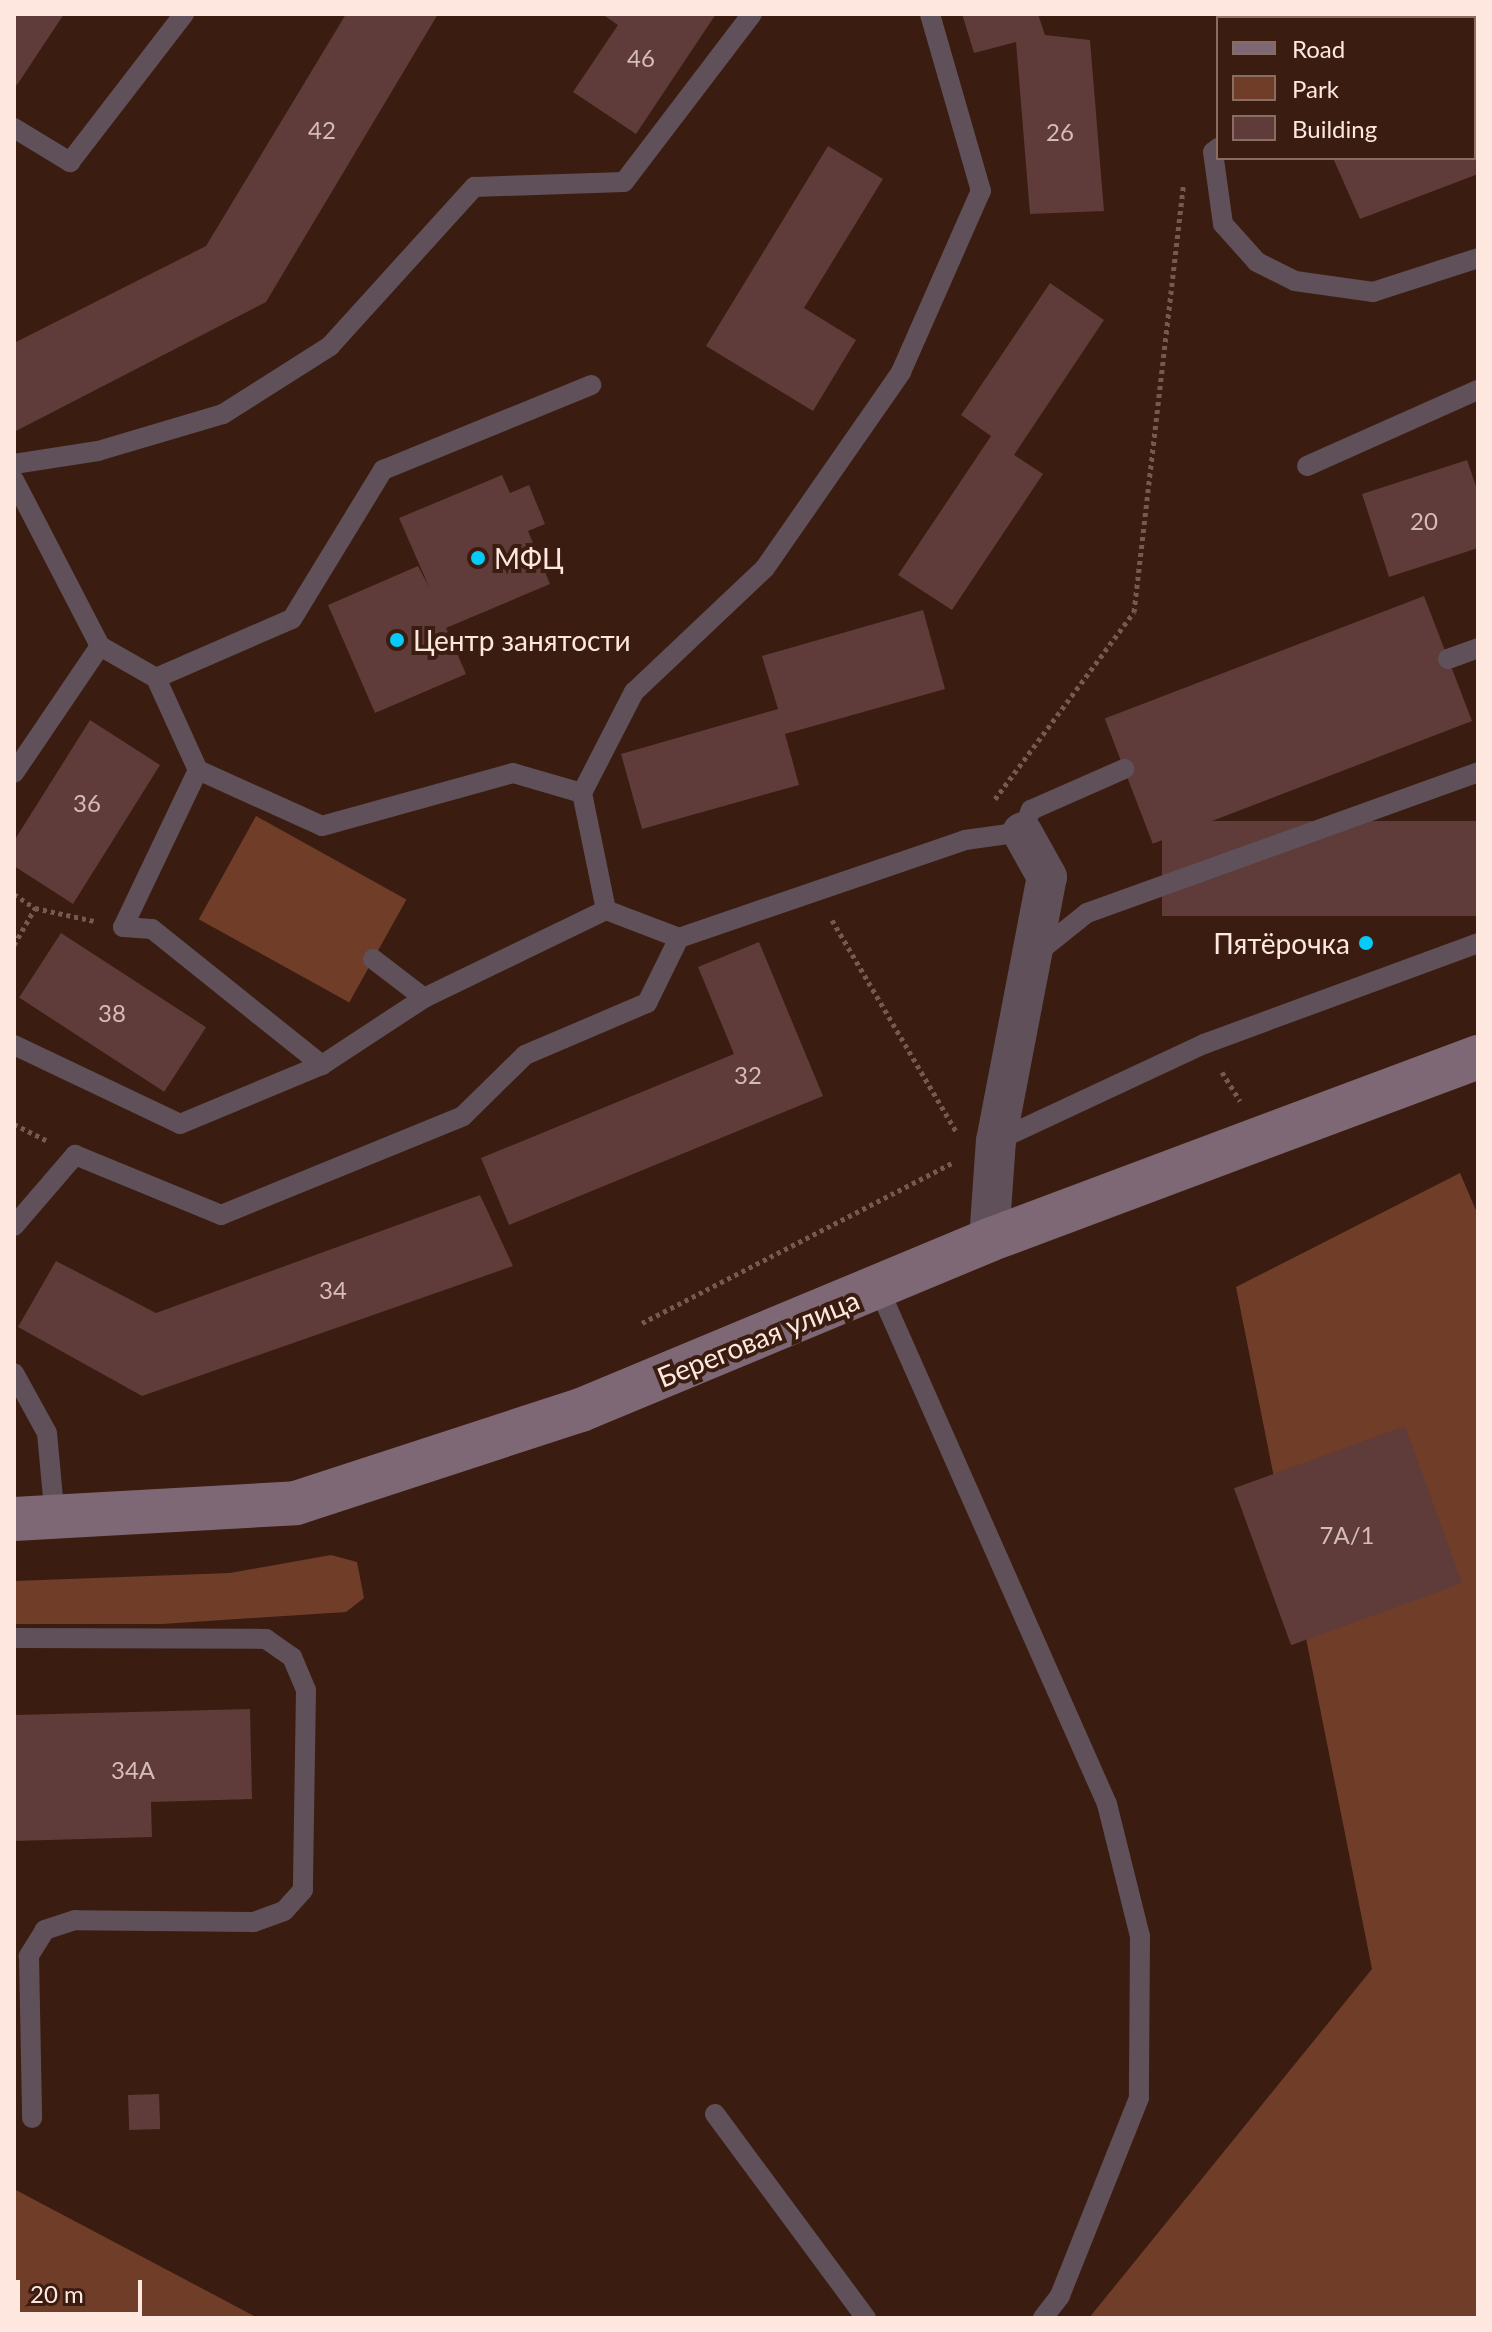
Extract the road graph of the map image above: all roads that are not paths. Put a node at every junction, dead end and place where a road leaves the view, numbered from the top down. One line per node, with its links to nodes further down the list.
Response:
1 (184, 14): 4 (lane)
2 (752, 14): 9 (lane)
3 (930, 14): 20 (lane)
4 (14, 128)
5 (1216, 150): 6 (lane)
6 (1478, 258)
7 (591, 385): 15 (lane)
8 (1478, 390): 10 (lane)
9 (14, 464)
10 (1307, 466)
11 (14, 480): 12 (lane)
12 (100, 646): 15 (lane); 19 (lane)
13 (1478, 648): 14 (lane)
14 (1448, 659)
15 (156, 678): 17 (lane)
16 (1124, 769): 21 (lane)
17 (198, 770): 20 (lane); 30 (lane)
18 (1478, 772): 26 (lane)
19 (14, 773)
20 (582, 793): 22 (lane)
21 (1022, 832): 23 (lane); 26 (street)
22 (606, 910): 23 (lane); 27 (lane)
23 (679, 938): 32 (lane)
24 (1478, 943): 31 (lane)
25 (373, 959): 27 (lane)
26 (1027, 961): 31 (street)
27 (424, 998): 30 (lane)
28 (14, 1045): 30 (lane)
29 (1478, 1057): 33 (main road, Береговая улица)
30 (322, 1065)
31 (983, 1148): 33 (street)
32 (14, 1226)
33 (989, 1240): 34 (main road, Береговая улица)
34 (879, 1289): 36 (main road, Береговая улица); 41 (lane)
35 (14, 1373): 36 (lane)
36 (34, 1520)
37 (14, 1638): 39 (lane)
38 (715, 2114): 40 (lane)
39 (32, 2118)
40 (866, 2318)
41 (1043, 2318)

